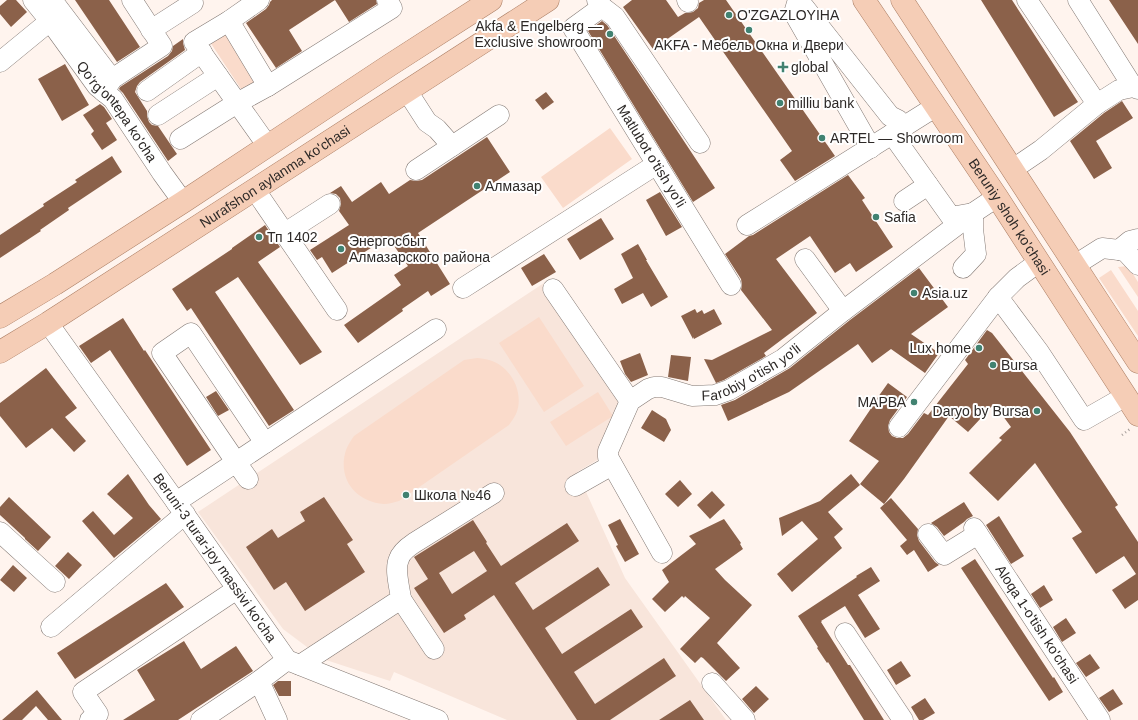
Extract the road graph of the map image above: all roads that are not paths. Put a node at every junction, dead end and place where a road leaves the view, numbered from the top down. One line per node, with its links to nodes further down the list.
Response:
1 (33, 0): 15 (street, Qo'rg'ontepa ko'cha)
2 (52, 0): 23 (street)
3 (132, 0): 18 (street)
4 (191, 0): 18 (street)
5 (259, 0): 16 (street)
6 (387, 0): 24 (street)
7 (491, 0): 17 (main road); 21 (main road)
8 (548, 0): 17 (main road, Nurafshon aylanma ko'chasi)
9 (864, 0): 30 (main road, Beruniy shoh ko'chasi)
10 (902, 0): 40 (main road, Beruniy shoh ko'chasi)
11 (1027, 0): 29 (street)
12 (1078, 0): 25 (street)
13 (796, 1): 33 (street); 38 (street)
14 (599, 4): 35 (street); 39 (street, Matlubot o'tish yo'li)
15 (50, 21): 20 (street); 23 (street, Qo'rg'ontepa ko'cha)
16 (229, 21): 19 (street); 24 (street)
17 (507, 27): 27 (main road, Nurafshon aylanma ko'chasi)
18 (151, 30): 23 (street)
19 (202, 52): 22 (street); 26 (street)
20 (0, 62)
21 (390, 64): 27 (main road); 36 (main road)
22 (218, 76): 28 (street); 31 (street)
23 (108, 86): 46 (street, Qo'rg'ontepa ko'cha)
24 (268, 86): 28 (street)
25 (1135, 88): 29 (street)
26 (147, 91)
27 (407, 91): 37 (street); 43 (main road, Nurafshon aylanma ko'chasi)
28 (237, 103): 34 (street); 36 (street)
29 (1097, 104): 40 (street)
30 (935, 107): 33 (street); 44 (main road, Beruniy shoh ko'chasi)
31 (158, 115)
32 (499, 115): 37 (street)
33 (898, 130): 38 (street); 42 (street)
34 (180, 139)
35 (700, 143)
36 (267, 146): 46 (main road)
37 (452, 146): 41 (street)
38 (871, 148): 49 (street)
39 (657, 164): 58 (street, Matlubot o'tish yo'li); 59 (street)
40 (1013, 169): 55 (main road, Beruniy shoh ko'chasi)
41 (416, 170)
42 (928, 185): 45 (street); 48 (street)
43 (255, 190): 50 (street); 65 (main road, Nurafshon aylanma ko'chasi)
44 (997, 197): 48 (street, Farobiy o'tish yo'li); 54 (main road, Beruniy shoh ko'chasi)
45 (904, 201)
46 (183, 202): 64 (main road)
47 (330, 204): 50 (street)
48 (973, 213): 57 (street); 63 (street, Farobiy o'tish yo'li)
49 (747, 225)
50 (285, 233): 62 (street)
51 (1138, 239): 52 (street)
52 (1120, 250): 55 (street); 56 (street)
53 (805, 259): 63 (street)
54 (1039, 262): 61 (street); 69 (main road, Beruniy shoh ko'chasi)
55 (1075, 265): 68 (main road, Beruniy shoh ko'chasi)
56 (1138, 265)
57 (963, 268)
58 (731, 285)
59 (463, 288)
60 (553, 289): 70 (street)
61 (998, 297): 69 (street); 72 (street)
62 (337, 310)
63 (843, 311): 70 (street, Farobiy o'tish yo'li)
64 (0, 317)
65 (48, 323): 67 (main road, Nurafshon aylanma ko'chasi); 79 (street, Beruni-3 turar-joy massivi ko'cha)
66 (436, 329): 73 (street)
67 (0, 352)
68 (1138, 362)
69 (1127, 389): 71 (main road, Beruniy shoh ko'chasi)
70 (630, 401): 75 (street)
71 (1135, 422)
72 (898, 427)
73 (265, 443): 74 (street); 74 (street)
74 (236, 462): 76 (street); 79 (street)
75 (612, 465): 77 (street); 82 (street)
76 (248, 479)
77 (575, 486)
78 (494, 494): 85 (street)
79 (180, 508): 84 (street, Beruni-3 turar-joy massivi ko'cha); 86 (street)
80 (0, 532): 83 (street)
81 (928, 534): 98 (street, Aloqa 1-o'tish ko'chasi)
82 (662, 553)
83 (56, 582)
84 (237, 589): 89 (street, Beruni-3 turar-joy massivi ko'cha); 92 (street)
85 (401, 600): 88 (street); 89 (street)
86 (51, 628)
87 (845, 633): 97 (street)
88 (434, 649)
89 (293, 662): 90 (street); 95 (street)
90 (259, 681): 93 (street); 94 (street)
91 (712, 683): 96 (street)
92 (90, 720)
93 (201, 720)
94 (277, 720)
95 (438, 720)
96 (745, 720)
97 (903, 720)
98 (1100, 720)

